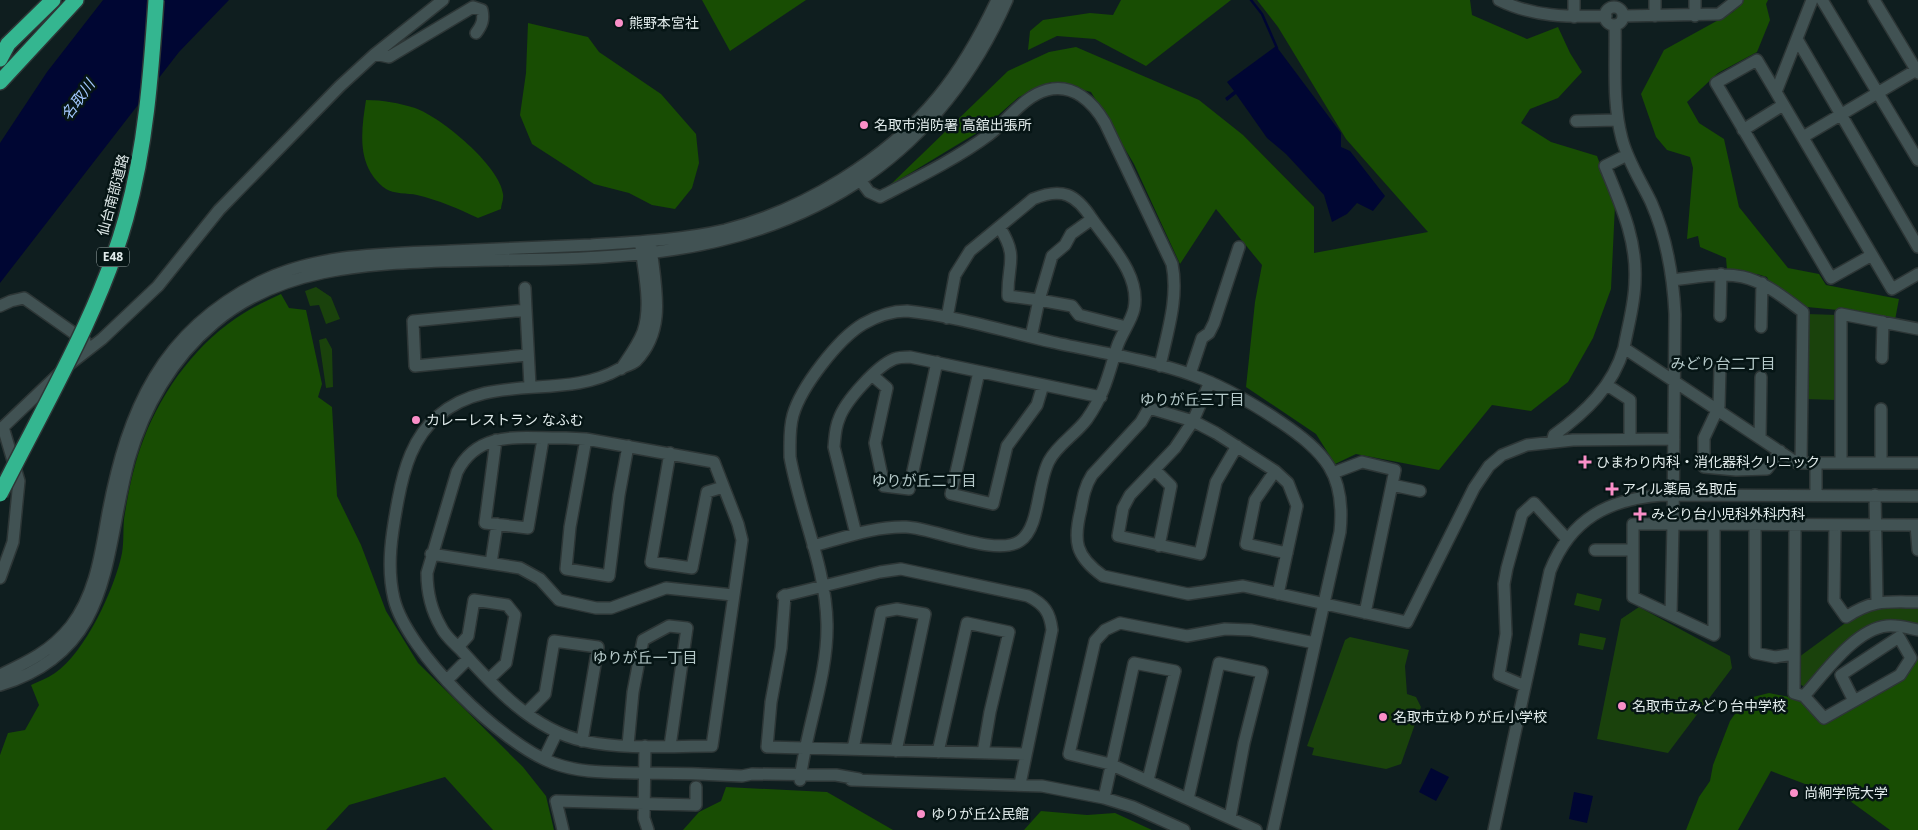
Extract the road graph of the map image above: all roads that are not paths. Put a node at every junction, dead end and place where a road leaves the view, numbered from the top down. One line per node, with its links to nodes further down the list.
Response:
1 (53, 0): 27 (highway)
2 (76, 0): 29 (highway)
3 (156, 0): 107 (highway, 仙台南部道路 / E48, bridge)
4 (443, 0): 26 (street)
5 (997, 0): 40 (street)
6 (1007, 0): 40 (street)
7 (1499, 0): 17 (street)
8 (1533, 0): 17 (street)
9 (1574, 0): 22 (street)
10 (1655, 0): 20 (street)
11 (1695, 0): 21 (street)
12 (1737, 0): 21 (street)
13 (1812, 0): 25 (street)
14 (1822, 0): 31 (street)
15 (1874, 0): 28 (street)
16 (1614, 4): 18 (street); 19 (street)
17 (1533, 12): 22 (street)
18 (1606, 16): 22 (street); 23 (street)
19 (1624, 16): 20 (street); 23 (street)
20 (1655, 16): 21 (street)
21 (1695, 16)
22 (1574, 17)
23 (1615, 25): 34 (street)
24 (476, 33): 26 (street)
25 (1797, 39): 30 (street); 33 (street)
26 (375, 54): 63 (street)
27 (0, 59)
28 (1917, 71): 31 (street)
29 (0, 82)
30 (1776, 92): 32 (street); 36 (street)
31 (1878, 92): 33 (street); 39 (street)
32 (1783, 105): 36 (street); 37 (street)
33 (1840, 115): 37 (street); 45 (street)
34 (1617, 120): 35 (street); 38 (street)
35 (1576, 121)
36 (1743, 130): 47 (street)
37 (1803, 137): 47 (street)
38 (1627, 155): 50 (street); 64 (street)
39 (1918, 160)
40 (858, 177): 43 (street); 46 (street); 69 (street)
41 (1092, 219): 42 (street); 53 (street); 59 (street)
42 (1000, 228): 53 (street); 57 (street)
43 (645, 241): 46 (street); 144 (street)
44 (1239, 247): 72 (street)
45 (1918, 247)
46 (647, 253): 78 (street); 147 (street)
47 (1872, 255): 49 (street)
48 (1720, 274): 50 (street); 51 (street); 56 (street)
49 (1918, 274)
50 (1673, 280): 75 (street)
51 (1762, 283): 60 (street); 96 (street)
52 (525, 288): 55 (street)
53 (1039, 300): 59 (street); 62 (street)
54 (0, 306): 63 (street)
55 (526, 310): 65 (street); 65 (street)
56 (1720, 316)
57 (947, 318): 62 (street); 122 (street)
58 (1883, 322): 61 (street); 67 (street); 99 (street)
59 (1126, 327): 66 (street)
60 (1761, 327)
61 (1918, 329)
62 (1031, 338): 66 (street)
63 (93, 346): 84 (street)
64 (1624, 348): 75 (street); 77 (street)
65 (527, 355): 78 (street)
66 (1114, 356): 69 (street); 80 (street)
67 (1882, 358)
68 (937, 362): 71 (street); 73 (street); 73 (street)
69 (1160, 366): 72 (street)
70 (1720, 368): 82 (street)
71 (979, 372): 79 (street); 79 (street)
72 (1190, 374): 76 (street)
73 (872, 376): 120 (street)
74 (1760, 377): 86 (street)
75 (1675, 381): 82 (street); 89 (street)
76 (1210, 382): 83 (street); 103 (street)
77 (1607, 385): 85 (street); 91 (street)
78 (530, 386): 146 (street)
79 (1043, 386): 80 (street)
80 (1101, 397): 120 (street)
81 (1881, 409): 100 (street)
82 (1717, 410): 86 (street); 94 (street)
83 (1193, 421): 93 (street); 101 (street); 132 (street)
84 (2, 429): 130 (street)
85 (1630, 438): 89 (street); 91 (street)
86 (1760, 438): 94 (street)
87 (542, 439): 88 (street); 90 (street); 112 (street)
88 (586, 439): 92 (street); 92 (street)
89 (1674, 439): 109 (street)
90 (496, 440): 112 (street); 128 (street)
91 (1552, 442): 137 (street)
92 (628, 446): 95 (street)
93 (1237, 446): 102 (street); 123 (street)
94 (1780, 451): 96 (street)
95 (670, 453): 105 (street); 105 (street)
96 (1801, 463): 97 (street)
97 (1816, 463): 99 (street); 108 (street)
98 (1918, 463): 100 (street)
99 (1841, 464): 100 (street)
100 (1881, 464)
101 (1155, 470): 123 (street); 123 (street)
102 (1275, 470): 127 (street); 127 (street)
103 (1333, 473): 104 (street); 136 (street)
104 (1392, 485): 106 (street); 137 (street)
105 (723, 487): 133 (street)
106 (1420, 491)
107 (0, 494)
108 (1816, 494): 109 (street); 110 (street)
109 (1674, 496): 113 (street); 121 (street)
110 (1875, 496): 111 (street); 114 (street)
111 (1918, 496)
112 (497, 524): 129 (street)
113 (1673, 524): 115 (street); 125 (street); 138 (street)
114 (1875, 524): 118 (street); 119 (street); 134 (street)
115 (1714, 525): 116 (street); 138 (street)
116 (1755, 525): 117 (street); 142 (street)
117 (1795, 525): 118 (street); 142 (street)
118 (1835, 525): 134 (street)
119 (1917, 525): 126 (street)
120 (856, 534): 122 (street)
121 (1568, 539): 148 (street); 148 (street)
122 (813, 546): 131 (street)
123 (1159, 546)
124 (1595, 550): 125 (street)
125 (1633, 550): 138 (street)
126 (1918, 550)
127 (1287, 553): 132 (street)
128 (431, 554): 129 (street); 141 (street)
129 (491, 563): 133 (street)
130 (0, 578)
131 (822, 586): 157 (street); 157 (street); 162 (street)
132 (1278, 594): 136 (street)
133 (733, 595): 156 (street)
134 (1877, 602): 135 (street)
135 (1918, 602)
136 (1324, 603): 137 (street); 140 (street)
137 (1365, 613)
138 (1671, 614)
139 (1918, 630): 149 (street)
140 (1315, 643): 164 (street); 178 (street)
141 (458, 647): 143 (street); 145 (street)
142 (1794, 654): 149 (street)
143 (468, 659): 145 (street); 146 (street)
144 (0, 675)
145 (490, 679): 151 (street)
146 (447, 680): 163 (street)
147 (0, 685)
148 (1525, 686): 179 (street)
149 (1804, 696): 150 (street)
150 (1854, 701): 150 (street)
151 (526, 713): 152 (street); 153 (street)
152 (557, 732): 153 (street); 163 (street)
153 (582, 741): 154 (street)
154 (628, 745): 155 (street); 156 (street)
155 (645, 746): 156 (street); 165 (street)
156 (670, 746)
157 (805, 748): 158 (street); 166 (street)
158 (853, 749): 159 (street); 159 (street)
159 (896, 751): 160 (street)
160 (938, 752): 161 (street); 161 (street)
161 (983, 752): 162 (street)
162 (1025, 754): 168 (street)
163 (544, 760): 165 (street)
164 (1110, 764): 167 (street); 167 (street); 170 (street)
165 (644, 773): 166 (street); 172 (street)
166 (800, 777): 168 (street)
167 (1148, 780): 171 (street)
168 (1020, 784): 170 (street)
169 (696, 787): 172 (street)
170 (1104, 798): 176 (street)
171 (1188, 799): 173 (street); 173 (street)
172 (644, 804): 174 (street); 175 (street)
173 (1230, 818): 177 (street)
174 (563, 830)
175 (648, 830)
176 (1184, 830)
177 (1256, 830)
178 (1273, 830)
179 (1494, 830)

